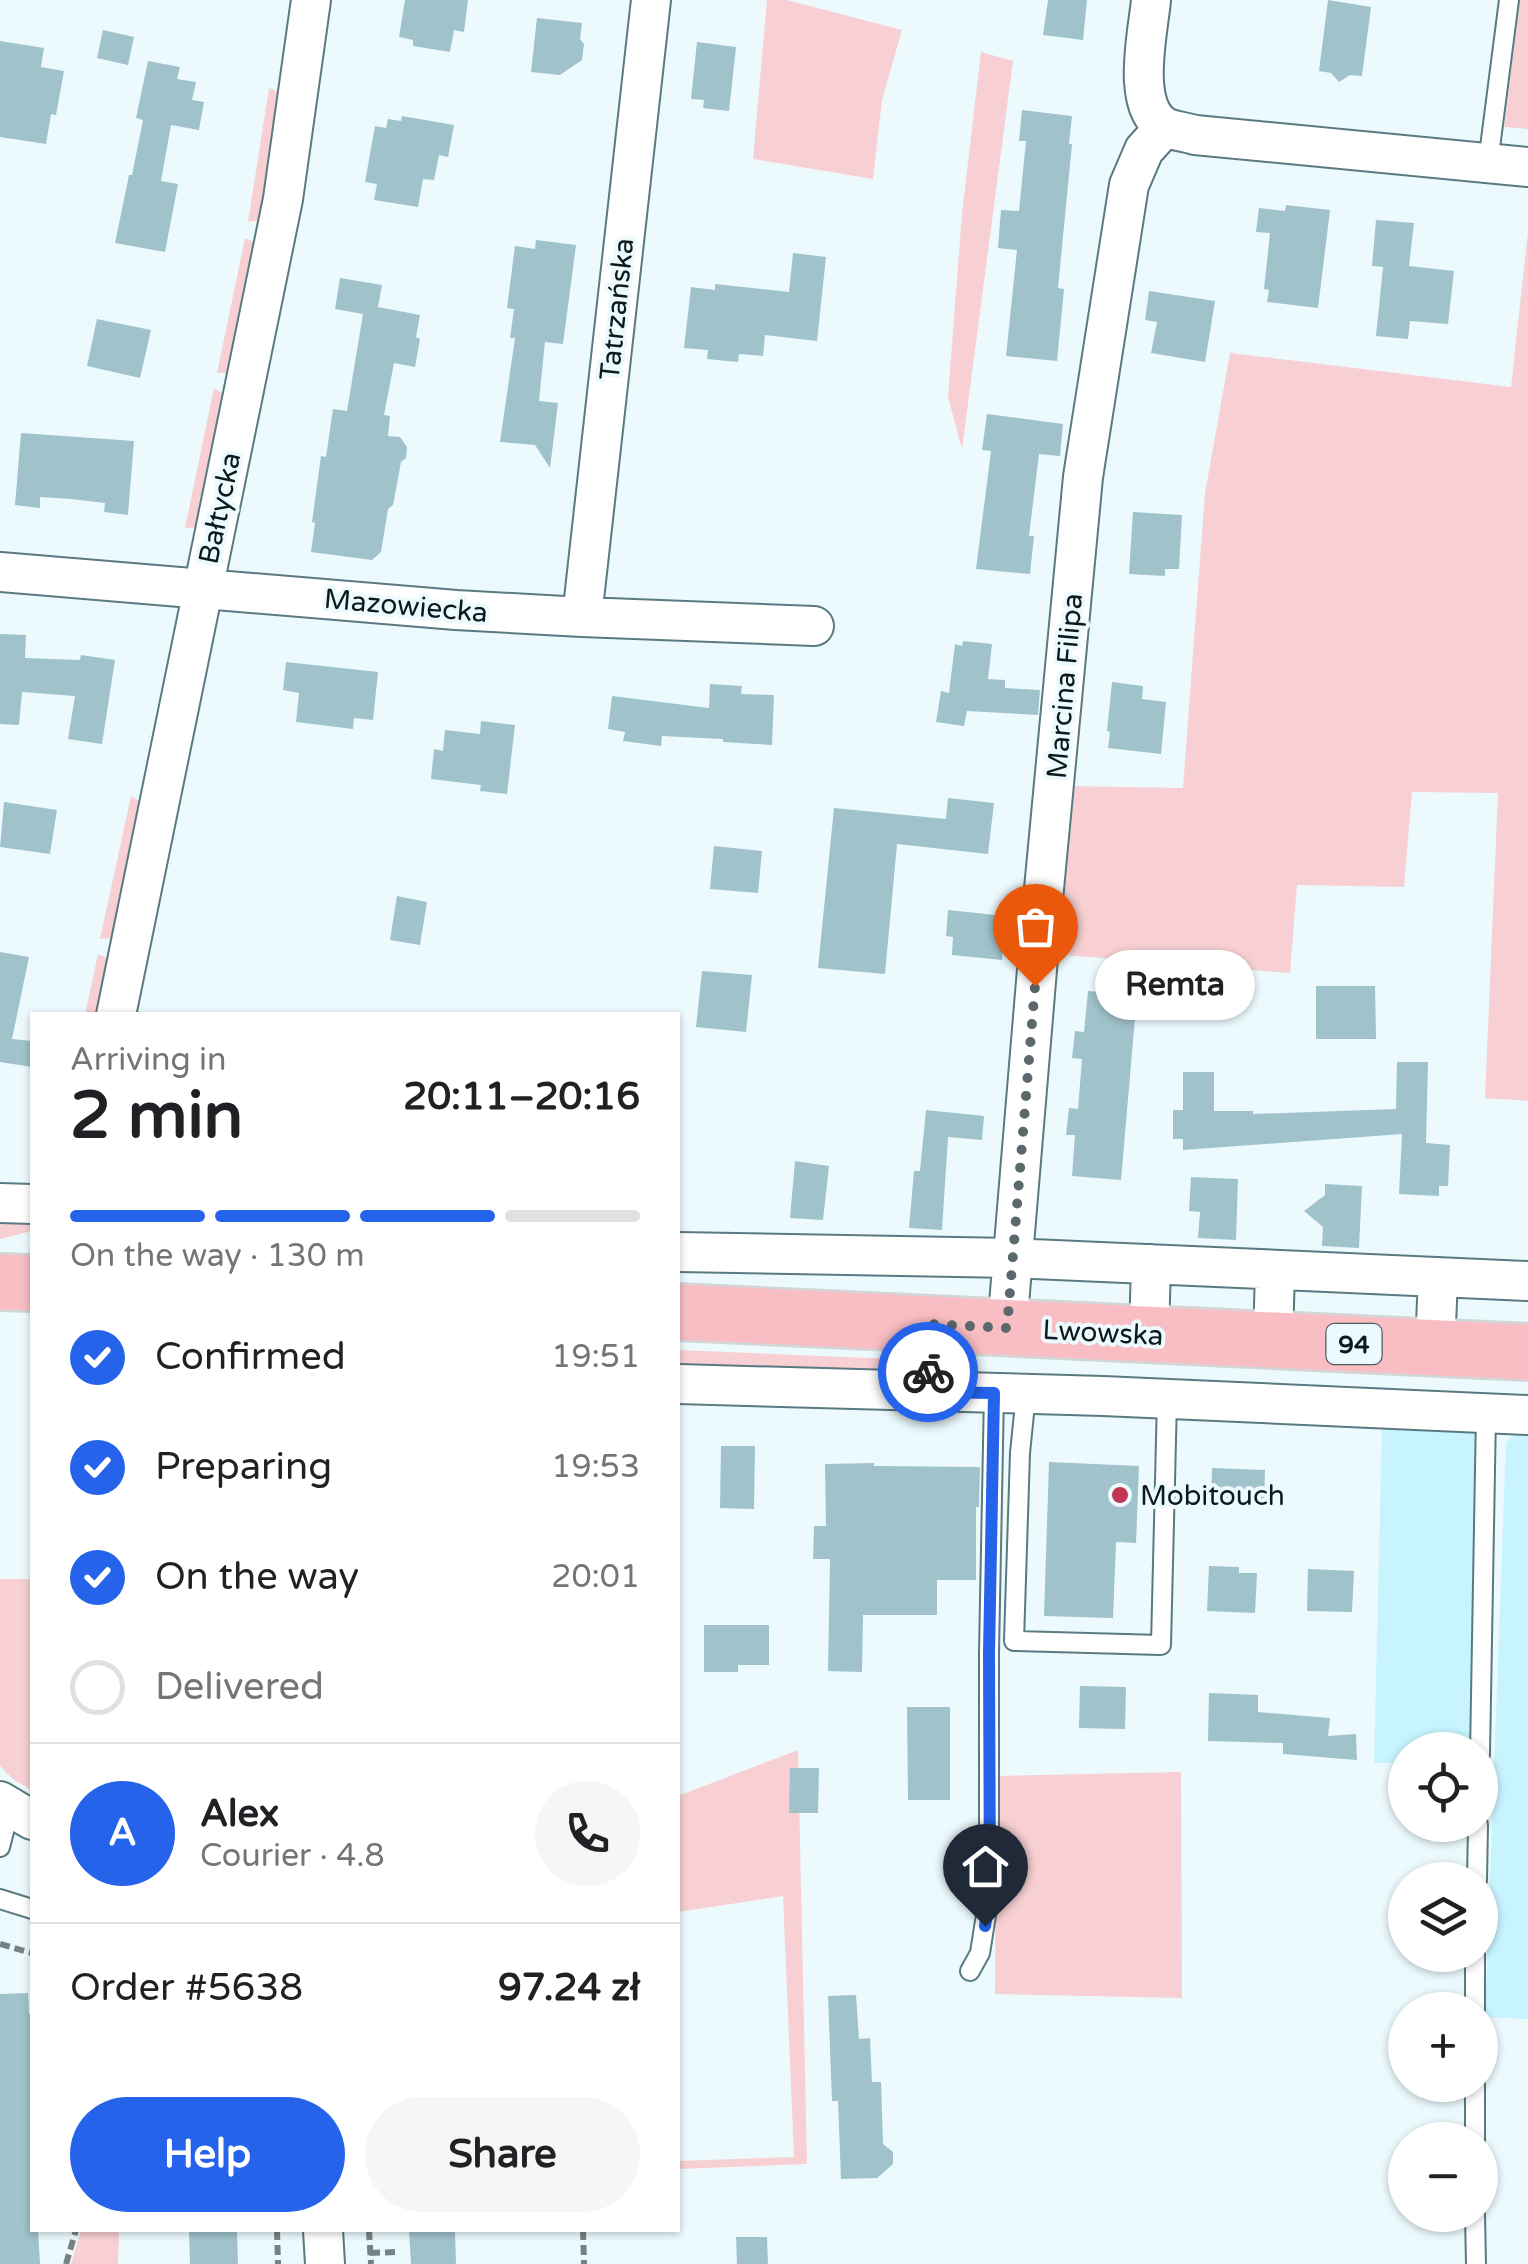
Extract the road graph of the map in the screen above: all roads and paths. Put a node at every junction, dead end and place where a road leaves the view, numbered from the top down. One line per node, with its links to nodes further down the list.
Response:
1 (311, 0): 9 (street, Bałtycka)
2 (651, 0): 10 (street, Tatrzańska)
3 (1152, 0): 5 (street)
4 (1508, 0): 6 (lane)
5 (1165, 127): 6 (street); 18 (street, Marcina Filipa)
6 (1488, 163): 7 (street)
7 (1528, 166)
8 (0, 572): 9 (street, Mazowiecka)
9 (203, 588): 10 (street, Mazowiecka); 12 (street, Bałtycka)
10 (582, 618): 11 (street, Mazowiecka)
11 (814, 626)
12 (117, 1012)
13 (0, 1203): 14 (street)
14 (30, 1204)
15 (680, 1252): 16 (street)
16 (732, 1253): 17 (street); 25 (street)
17 (865, 1254): 18 (street); 26 (street)
18 (1012, 1258): 19 (street); 28 (street, Marcina Filipa)
19 (1151, 1264): 20 (street); 29 (street)
20 (1276, 1270): 21 (street); 30 (street)
21 (1438, 1276): 22 (street); 31 (street)
22 (1528, 1281)
23 (0, 1282): 24 (main road)
24 (30, 1283)
25 (704, 1314): 26 (main road, Lwowska / 94)
26 (863, 1321): 27 (main road, Lwowska / 94)
27 (928, 1324): 28 (main road, Lwowska / 94); 34 (street)
28 (1007, 1328): 29 (main road, Lwowska / 94)
29 (1148, 1334): 30 (main road, Lwowska / 94)
30 (1273, 1340): 31 (main road, Lwowska / 94)
31 (1435, 1348): 32 (main road, Lwowska / 94)
32 (1528, 1352)
33 (680, 1384): 34 (street)
34 (928, 1392): 35 (street)
35 (1011, 1394): 36 (street); 36 (lane); 46 (lane)
36 (1167, 1399): 37 (street)
37 (1486, 1413): 38 (street); 39 (lane)
38 (1528, 1415)
39 (1480, 1732)
40 (14, 1809): 41 (lane)
41 (0, 1847)
42 (0, 1899): 43 (lane)
43 (30, 1907)
44 (0, 1944): 45 (path)
45 (30, 1953)
46 (970, 1970)
47 (75, 2232): 55 (path)
48 (277, 2232): 56 (path)
49 (323, 2232): 57 (street)
50 (369, 2232): 54 (path)
51 (583, 2232): 59 (path)
52 (1475, 2232): 60 (lane)
53 (396, 2252): 54 (path)
54 (370, 2254): 58 (path)
55 (66, 2264)
56 (278, 2264)
57 (325, 2264)
58 (371, 2264)
59 (584, 2264)
60 (1476, 2264)

